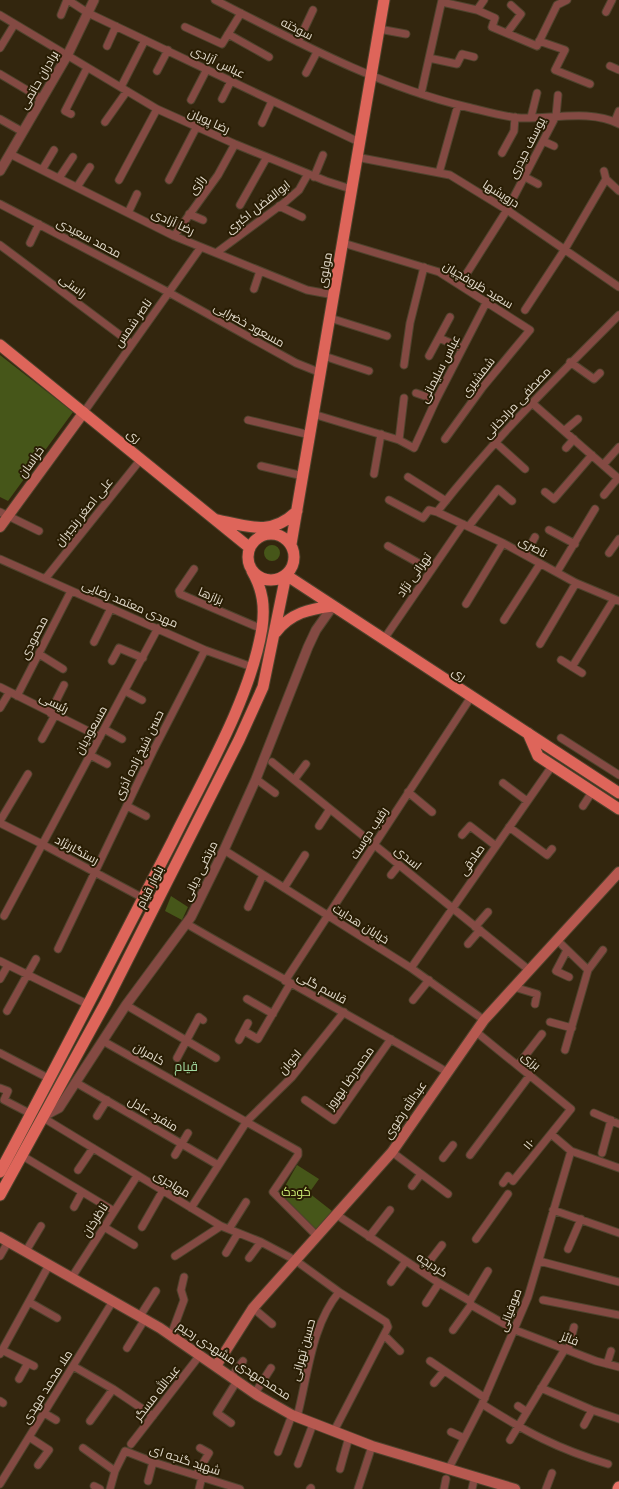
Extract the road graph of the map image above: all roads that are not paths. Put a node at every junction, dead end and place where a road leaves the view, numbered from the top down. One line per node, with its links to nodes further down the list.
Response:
1 (67, 0): 13 (street, عباس آزادی); 15 (street)
2 (94, 0): 13 (street, برادران حاتمی)
3 (215, 0): 14 (street, سوخته)
4 (384, 0): 20 (main road, مولوی)
5 (484, 0): 11 (street)
6 (567, 0): 25 (street)
7 (612, 0): 12 (street)
8 (442, 1): 11 (street); 34 (street)
9 (511, 5): 21 (street)
10 (314, 10): 26 (street)
11 (477, 10): 21 (street)
12 (606, 12)
13 (88, 13): 18 (street, عباس آزادی); 31 (street, برادران حاتمی)
14 (241, 13): 22 (street); 26 (street, سوخته)
15 (62, 15)
16 (0, 16): 17 (street, رضا پویان)
17 (14, 24): 28 (street); 31 (street, رضا پویان)
18 (116, 26): 24 (street, عباس آزادی); 27 (street)
19 (185, 27): 22 (street)
20 (380, 29): 23 (street); 42 (main road, مولوی)
21 (507, 33): 25 (street)
22 (228, 34): 32 (street)
23 (406, 34)
24 (145, 40): 29 (street, عباس آزادی); 45 (street)
25 (539, 41): 44 (street)
26 (298, 42): 30 (street, سوخته)
27 (107, 46)
28 (0, 48)
29 (168, 50): 37 (street, عباس آزادی); 39 (street)
30 (317, 52): 40 (street); 42 (street, سوخته)
31 (67, 56): 36 (street, رضا پویان); 49 (street, برادران حاتمی)
32 (269, 57)
33 (474, 57): 34 (street)
34 (429, 58): 47 (street)
35 (610, 66): 38 (street)
36 (87, 68): 45 (street, رضا پویان); 56 (street)
37 (207, 69): 43 (street, عباس آزادی); 51 (street)
38 (619, 70)
39 (157, 71)
40 (306, 73)
41 (0, 74): 49 (street)
42 (371, 75): 47 (street, سوخته); 67 (main road, مولوی)
43 (231, 81): 50 (street); 52 (street, عباس آزادی)
44 (590, 84)
45 (124, 89): 54 (street, رضا پویان); 61 (street)
46 (537, 93): 59 (street)
47 (421, 94): 53 (street, سوخته)
48 (558, 95): 57 (street)
49 (42, 99): 65 (street, برادران حاتمی)
50 (222, 99)
51 (191, 100)
52 (272, 101): 62 (street); 67 (street, عباس آزادی)
53 (458, 105): 58 (street, سوخته); 81 (street)
54 (157, 109): 64 (street, رضا پویان); 86 (street)
55 (619, 111): 63 (street)
56 (71, 114)
57 (556, 116): 59 (street, سوخته); 63 (street, سوخته); 66 (street, یوسف حیدری)
58 (515, 117): 59 (street, سوخته); 71 (street)
59 (531, 117)
60 (0, 119): 65 (street)
61 (105, 122)
62 (262, 123)
63 (617, 123)
64 (196, 128): 68 (street, رضا پویان); 87 (street)
65 (23, 132): 72 (street, برادران حاتمی)
66 (543, 140): 69 (street); 83 (street, یوسف حیدری)
67 (359, 142): 76 (main road, مولوی)
68 (235, 144): 75 (street, رضا پویان); 98 (street, رازی)
69 (554, 146)
70 (54, 150): 78 (street)
71 (502, 153)
72 (10, 154): 78 (street, رضا آزادی); 79 (street, برادران حاتمی)
73 (323, 155): 82 (street, ابوالفضل اکبری)
74 (73, 157): 84 (street)
75 (267, 157): 82 (street, رضا پویان); 94 (street)
76 (356, 157): 81 (street, درویشها); 90 (main road, مولوی)
77 (90, 167): 89 (street)
78 (42, 170): 84 (street, رضا آزادی)
79 (0, 171)
80 (604, 171): 85 (street)
81 (439, 173): 96 (street, درویشها)
82 (311, 175): 90 (street, رضا پویان); 95 (street, ابوالفضل اکبری)
83 (525, 177): 88 (street); 96 (street, یوسف حیدری)
84 (59, 178): 89 (street, رضا آزادی)
85 (606, 179): 91 (street); 107 (street)
86 (119, 180)
87 (168, 180)
88 (538, 184)
89 (77, 187): 97 (street, رضا آزادی)
90 (351, 189): 104 (main road, مولوی)
91 (619, 191)
92 (137, 194): 97 (street)
93 (0, 204): 101 (street, محمد سعیدی)
94 (240, 205)
95 (279, 206): 99 (street); 108 (street, ابوالفضل اکبری)
96 (507, 210): 107 (street, درویشها); 111 (street, یوسف حیدری)
97 (128, 213): 102 (street, رضا آزادی)
98 (189, 214): 100 (street); 102 (street, رازی)
99 (302, 217)
100 (203, 220)
101 (40, 224): 103 (street); 114 (street, محمد سعیدی)
102 (174, 236): 106 (street, رضا آزادی)
103 (30, 243)
104 (343, 243): 109 (street, سعید ظروفچیان); 115 (main road, مولوی)
105 (0, 246): 124 (street, راستی)
106 (201, 247): 108 (street, رضا آزادی); 114 (street, ناصر شمس)
107 (565, 249): 112 (street, درویشها); 117 (street)
108 (216, 253): 110 (street, رضا آزادی)
109 (424, 267): 116 (street, سعید ظروفچیان); 130 (street)
110 (260, 271): 113 (street); 115 (street, رضا آزادی)
111 (467, 273)
112 (619, 287)
113 (254, 289)
114 (168, 292): 124 (street, ناصر شمس); 132 (street, مسعود خضرایی)
115 (334, 295): 120 (main road, مولوی)
116 (487, 301): 121 (street, سعید ظروفچیان); 126 (street, عباس سلیمانی)
117 (525, 310)
118 (619, 315): 129 (street, مصطفی مرادخانی)
119 (450, 317): 123 (street)
120 (330, 318): 122 (street); 127 (main road, مولوی)
121 (530, 330): 145 (street, شمشیری)
122 (387, 336)
123 (439, 338): 126 (street); 128 (street)
124 (132, 344): 138 (street, ناصر شمس)
125 (0, 345): 138 (main road, ری)
126 (462, 348): 136 (street, عباس سلیمانی)
127 (324, 356): 131 (street); 132 (main road, مولوی)
128 (429, 356)
129 (570, 362): 133 (street); 137 (street, مصطفی مرادخانی)
130 (404, 366)
131 (369, 371)
132 (321, 373): 139 (main road, مولوی)
133 (600, 373)
134 (416, 392): 136 (street)
135 (404, 398): 147 (street)
136 (436, 400): 147 (street, عباس سلیمانی)
137 (532, 403): 142 (street); 148 (street, مصطفی مرادخانی)
138 (84, 412): 152 (main road, ری); 168 (main road, خراسان)
139 (314, 414): 143 (street); 144 (main road, مولوی)
140 (578, 419): 142 (street)
141 (248, 420): 144 (street)
142 (564, 431): 146 (street)
143 (381, 434): 147 (street); 156 (street)
144 (310, 435): 157 (main road, مولوی)
145 (445, 438)
146 (574, 439): 150 (street); 151 (street)
147 (399, 440)
148 (496, 443): 155 (street); 163 (street, مصطفی مرادخانی)
149 (619, 447): 153 (street)
150 (566, 448)
151 (592, 455): 153 (street); 160 (street)
152 (141, 459): 169 (main road, ری); 190 (street, علی اصغر رنجبران)
153 (603, 465): 159 (street)
154 (261, 466): 157 (street)
155 (525, 469)
156 (374, 474)
157 (303, 476): 166 (main road, مولوی)
158 (408, 477): 163 (street)
159 (618, 479): 161 (street)
160 (545, 492)
161 (604, 495)
162 (389, 500): 167 (street)
163 (446, 501): 167 (street, مصطفی مرادخانی)
164 (512, 502): 170 (street, تهرانی نژاد)
165 (595, 509): 178 (street)
166 (297, 511): 169 (main road); 177 (main road, مولوی)
167 (437, 512): 170 (street, ناصری)
168 (4, 514): 171 (main road, خراسان); 173 (street)
169 (215, 520): 180 (main road, ری)
170 (466, 525): 176 (street, ناصری); 186 (street, تهرانی نژاد)
171 (0, 527)
172 (549, 530): 178 (street)
173 (39, 531)
174 (535, 537): 182 (street)
175 (619, 539): 181 (street)
176 (503, 543): 182 (street, ناصری); 194 (street)
177 (291, 544): 180 (main road); 189 (main road)
178 (575, 544): 188 (street)
179 (388, 546): 186 (street)
180 (250, 548): 187 (main road)
181 (609, 553)
182 (525, 555): 184 (street, ناصری)
183 (0, 559): 190 (street, مهدی معتمد رضایی)
184 (540, 564): 188 (street, ناصری); 197 (street)
185 (194, 569): 199 (street, بزازها)
186 (431, 570): 201 (street, تهرانی نژاد)
187 (252, 571): 189 (main road); 199 (main road, بلوار قیام)
188 (557, 572): 191 (street, ناصری)
189 (286, 575): 195 (main road, ری); 200 (main road, بلوار قیام)
190 (44, 579): 192 (street, مهدی معتمد رضایی)
191 (576, 583): 193 (street, ناصری); 203 (street)
192 (71, 591): 196 (street, مهدی معتمد رضایی); 205 (street, محمودی)
193 (616, 600): 210 (street)
194 (466, 604)
195 (333, 606): 200 (main road); 201 (main road, ری); 235 (street, مرتضی دیانی)
196 (111, 608): 198 (street, مهدی معتمد رضایی); 202 (street)
197 (504, 620)
198 (158, 628): 204 (street, مهدی معتمد رضایی); 206 (street, مسعودیان)
199 (262, 629): 200 (main road); 209 (main road, بلوار قیام)
200 (274, 634): 327 (main road, بلوار قیام)
201 (384, 639): 218 (main road, ری)
202 (94, 642)
203 (540, 644)
204 (205, 650): 209 (street, مهدی معتمد رضایی); 243 (street, حسن شیخ زاده آذری)
205 (39, 654): 211 (street); 217 (street, محمودی)
206 (143, 658): 208 (street); 215 (street, مسعودیان)
207 (561, 660): 210 (street)
208 (112, 661)
209 (252, 667): 265 (main road, بلوار قیام)
210 (572, 667): 212 (street)
211 (63, 669)
212 (582, 673)
213 (64, 685): 221 (street)
214 (0, 687): 216 (street, رئیسی)
215 (125, 691): 219 (street); 222 (street, مسعودیان)
216 (9, 692): 217 (street, رئیسی); 220 (street)
217 (17, 696): 221 (street, رئیسی)
218 (471, 697): 223 (main road, ری); 238 (street, رقیب دوست)
219 (142, 700)
220 (0, 708)
221 (53, 714): 224 (street, رئیسی); 225 (street)
222 (104, 729): 224 (street, مسعودیان); 227 (street)
223 (527, 733): 232 (main road); 241 (main road, ری)
224 (100, 737): 228 (street, مسعودیان)
225 (42, 738)
226 (561, 738): 234 (street)
227 (122, 739)
228 (90, 755): 230 (street); 253 (street, مسعودیان)
229 (272, 762): 236 (street, اسدی)
230 (107, 764)
231 (306, 764): 236 (street)
232 (552, 766): 239 (main road); 242 (street, صادقی)
233 (28, 774): 249 (street)
234 (619, 775)
235 (256, 779): 240 (street); 257 (street, مرتضی دیانی)
236 (294, 780): 245 (street, اسدی)
237 (503, 783): 242 (street)
238 (408, 792): 247 (street); 254 (street, رقیب دوست)
239 (592, 792): 244 (street); 246 (main road)
240 (275, 793)
241 (619, 793)
242 (527, 801): 251 (street, صادقی)
243 (127, 806): 248 (street); 260 (street, حسن شیخ زاده آذری)
244 (583, 806)
245 (330, 809): 250 (street); 254 (street, اسدی)
246 (619, 809)
247 (432, 812)
248 (146, 816)
249 (0, 822): 253 (street, رستگارنژاد)
250 (319, 826)
251 (509, 827): 255 (street, صادقی); 256 (street)
252 (462, 835): 255 (street)
253 (42, 844): 260 (street, رستگارنژاد); 269 (street, مسعودیان)
254 (374, 845): 259 (street, اسدی); 270 (street, رقیب دوست)
255 (496, 846): 267 (street, صادقی)
256 (552, 849)
257 (224, 850): 262 (street, خیابان‌ هدایت); 271 (street, مرتضی دیانی)
258 (305, 855): 264 (street)
259 (399, 865): 263 (street); 267 (street, اسدی)
260 (94, 871): 265 (street, رستگارنژاد); 275 (street, حسن شیخ زاده آذری)
261 (619, 872): 273 (main road, عبدالله رضوی)
262 (263, 875): 264 (street, خیابان‌ هدایت); 266 (street)
263 (391, 876)
264 (284, 888): 270 (street, خیابان‌ هدایت)
265 (143, 898): 293 (main road, بلوار قیام)
266 (248, 907)
267 (453, 908): 272 (street, اسدی); 281 (street, صادقی)
268 (488, 912): 272 (street)
269 (4, 916)
270 (328, 916): 281 (street, خیابان‌ هدایت); 288 (street, رقیب دوست)
271 (187, 924): 288 (street, قاسم گلی); 294 (street, مرتضی دیانی)
272 (478, 929): 274 (street); 282 (street, اسدی)
273 (557, 940): 276 (street); 282 (main road, عبدالله رضوی)
274 (468, 944)
275 (58, 949)
276 (567, 950): 283 (street); 285 (street)
277 (603, 950): 283 (street)
278 (36, 959): 284 (street)
279 (0, 961): 280 (street)
280 (8, 965): 284 (street); 286 (street)
281 (411, 968): 287 (street, خیابان‌ هدایت)
282 (529, 970): 289 (main road, عبدالله رضوی)
283 (588, 970): 302 (street)
284 (28, 974): 293 (street); 295 (street)
285 (569, 977)
286 (0, 980)
287 (429, 980): 291 (street); 299 (street, خیابان‌ هدایت)
288 (288, 982): 296 (street, قاسم گلی); 297 (street, رقیب دوست)
289 (514, 987): 292 (street); 299 (main road, عبدالله رضوی)
290 (247, 999): 297 (street)
291 (413, 1000)
292 (536, 1004)
293 (89, 1005): 317 (main road, بلوار قیام)
294 (126, 1005): 307 (street); 309 (street, مرتضی دیانی)
295 (7, 1011)
296 (344, 1012): 306 (street, قاسم گلی); 329 (street, اخوان)
297 (273, 1014): 303 (street, رقیب دوست)
298 (203, 1020): 307 (street)
299 (484, 1020): 304 (main road, عبدالله رضوی)
300 (550, 1022): 302 (street)
301 (248, 1023): 303 (street)
302 (572, 1028): 310 (street)
303 (244, 1031): 308 (street)
304 (475, 1031): 314 (street, برزی); 315 (main road, عبدالله رضوی)
305 (542, 1034): 314 (street)
306 (391, 1039): 315 (street, قاسم گلی); 321 (street, محمدرضا بهروز)
307 (186, 1040): 312 (street); 313 (street)
308 (239, 1040)
309 (103, 1041): 318 (street, مرتضی دیانی); 329 (street, کامران)
310 (565, 1050)
311 (0, 1053): 317 (street)
312 (177, 1058)
313 (216, 1058)
314 (518, 1065): 316 (street, برزی)
315 (447, 1072): 337 (main road, عبدالله رضوی)
316 (530, 1075): 323 (street, برزی); 341 (street)
317 (50, 1079): 325 (main road, بلوار قیام)
318 (75, 1082): 320 (street, منفرد عادل); 327 (street, مرتضی دیانی)
319 (0, 1088): 322 (street)
320 (107, 1100): 326 (street); 333 (street, منفرد عادل)
321 (305, 1100)
322 (2, 1104): 325 (street)
323 (571, 1109): 332 (street, ۱۱۰)
324 (594, 1113): 328 (street)
325 (31, 1114): 346 (main road, بلوار قیام)
326 (97, 1116)
327 (42, 1117): 335 (street, مهاجری); 339 (main road, بلوار قیام)
328 (612, 1120): 330 (street); 338 (street)
329 (247, 1121): 343 (street, اخوان); 371 (street, کامران)
330 (619, 1124)
331 (188, 1133): 333 (street)
332 (551, 1134): 336 (street); 349 (street, ۱۱۰)
333 (181, 1144): 340 (street); 343 (street, منفرد عادل)
334 (453, 1145): 342 (street)
335 (92, 1148): 345 (street); 348 (street, مهاجری)
336 (571, 1151): 344 (street); 360 (street, صوفیانی)
337 (392, 1152): 347 (street); 362 (main road, عبدالله رضوی)
338 (602, 1153)
339 (21, 1155): 351 (street); 355 (main road, بلوار قیام)
340 (174, 1155)
341 (470, 1155)
342 (443, 1158)
343 (218, 1165): 358 (street, اخوان)
344 (619, 1168)
345 (78, 1170)
346 (0, 1172)
347 (421, 1174): 350 (street); 353 (street)
348 (137, 1176): 352 (street, مهاجری); 361 (street, ناظرخان)
349 (503, 1183)
350 (412, 1186)
351 (82, 1192): 357 (street); 361 (street)
352 (162, 1192): 358 (street, مهاجری); 367 (street)
353 (448, 1194)
354 (508, 1194): 374 (street)
355 (0, 1195)
356 (246, 1202): 368 (street)
357 (74, 1207)
358 (191, 1208): 365 (street, مهاجری)
359 (390, 1210): 372 (street)
360 (553, 1210): 363 (street); 386 (street, صوفیانی)
361 (114, 1211): 366 (street, ناظرخان)
362 (337, 1215): 371 (main road, عبدالله رضوی); 372 (street, کردبچه)
363 (581, 1220): 370 (street); 378 (street)
364 (40, 1226): 379 (street)
365 (220, 1226): 368 (street, مهاجری); 382 (street)
366 (104, 1227): 376 (street); 390 (street, ناظرخان)
367 (142, 1227)
368 (229, 1229): 369 (street, مهاجری)
369 (238, 1232): 375 (street, مهاجری); 380 (street)
370 (619, 1233)
371 (317, 1236): 384 (main road, عبدالله رضوی)
372 (369, 1237): 385 (street, کردبچه)
373 (4, 1239): 379 (main road, محمدمهدی مشهدی رحیم); 381 (street)
374 (476, 1239)
375 (261, 1242): 383 (street); 384 (street, مهاجری)
376 (134, 1245)
377 (442, 1245): 388 (street)
378 (568, 1249)
379 (26, 1251): 387 (main road, محمدمهدی مشهدی رحیم)
380 (226, 1253)
381 (0, 1256)
382 (175, 1256)
383 (249, 1258)
384 (295, 1260): 396 (street, مهاجری); 402 (main road, عبدالله رضوی)
385 (406, 1261): 388 (street, کردبچه); 392 (street)
386 (539, 1261): 393 (street); 409 (street, صوفیانی)
387 (49, 1265): 390 (main road, محمدمهدی مشهدی رحیم); 399 (street)
388 (422, 1271): 394 (street, کردبچه)
389 (488, 1271): 401 (street)
390 (72, 1277): 398 (main road, محمدمهدی مشهدی رحیم)
391 (184, 1277): 410 (street)
392 (391, 1282)
393 (619, 1282)
394 (439, 1283): 400 (street); 401 (street, کردبچه)
395 (156, 1291): 404 (street)
396 (339, 1292): 411 (street, مهاجری); 438 (street, حسین تهرانی)
397 (543, 1300): 403 (street)
398 (113, 1301): 404 (main road, محمدمهدی مشهدی رحیم); 421 (street, ملا محمد مهدی)
399 (29, 1302): 405 (street); 416 (street)
400 (426, 1303)
401 (470, 1303): 408 (street); 409 (street, کردبچه)
402 (253, 1308): 406 (street); 422 (main road, عبدالله رضوی)
403 (619, 1315)
404 (142, 1317): 410 (main road, محمدمهدی مشهدی رحیم); 412 (street)
405 (57, 1318)
406 (272, 1324)
407 (574, 1327): 413 (street)
408 (453, 1330)
409 (515, 1330): 413 (street, فائز); 432 (street, صوفیانی)
410 (171, 1335): 417 (main road, محمدمهدی مشهدی رحیم)
411 (384, 1335): 414 (street); 446 (street)
412 (127, 1348)
413 (566, 1350): 420 (street, فائز); 429 (street)
414 (400, 1351)
415 (611, 1351): 420 (street)
416 (1, 1352): 426 (street)
417 (200, 1355): 422 (main road, محمدمهدی مشهدی رحیم); 437 (street, عبدالله مسگر)
418 (243, 1361): 427 (street)
419 (430, 1361): 425 (street)
420 (607, 1364): 423 (street, فائز)
421 (73, 1366): 430 (street); 436 (street, ملا محمد مهدی)
422 (216, 1366): 427 (main road, محمدمهدی مشهدی رحیم)
423 (619, 1367)
424 (271, 1368): 431 (street)
425 (444, 1371): 428 (street); 432 (street)
426 (19, 1379)
427 (234, 1379): 431 (main road, محمدمهدی مشهدی رحیم); 442 (street)
428 (434, 1383)
429 (541, 1388): 434 (street); 435 (street)
430 (113, 1389): 437 (street); 441 (street)
431 (255, 1393): 438 (main road, محمدمهدی مشهدی رحیم)
432 (483, 1401): 445 (street); 450 (street, صوفیانی)
433 (518, 1406): 435 (street)
434 (592, 1410): 439 (street); 444 (street)
435 (527, 1412): 445 (street)
436 (44, 1413): 440 (street); 448 (street, ملا محمد مهدی)
437 (153, 1416): 452 (street, عبدالله مسگر)
438 (294, 1416): 443 (main road, محمدمهدی مشهدی رحیم); 456 (street, حسین تهرانی)
439 (619, 1419)
440 (56, 1420)
441 (90, 1420)
442 (231, 1423)
443 (313, 1424): 446 (main road, محمدمهدی مشهدی رحیم); 458 (street)
444 (584, 1425)
445 (518, 1427): 451 (street); 459 (street)
446 (334, 1431): 449 (main road, محمدمهدی مشهدی رحیم)
447 (451, 1432): 450 (street)
448 (29, 1437): 460 (street); 469 (street, ملا محمد مهدی)
449 (349, 1437): 453 (main road, محمدمهدی مشهدی رحیم); 462 (street)
450 (464, 1438): 461 (street, صوفیانی)
451 (510, 1440)
452 (131, 1444)
453 (372, 1446): 461 (main road, محمدمهدی مشهدی رحیم); 473 (street)
454 (83, 1448): 463 (street)
455 (200, 1448): 465 (street)
456 (278, 1452)
457 (153, 1462): 463 (street, شهید گنجه ای); 465 (street, شهید گنجه ای); 468 (street)
458 (298, 1464)
459 (608, 1464)
460 (38, 1465)
461 (449, 1468): 466 (main road, محمدمهدی مشهدی رحیم)
462 (340, 1469)
463 (115, 1471): 470 (street)
464 (552, 1473): 477 (street)
465 (199, 1476): 471 (street); 472 (street, شهید گنجه ای)
466 (475, 1476): 475 (street); 476 (main road, محمدمهدی مشهدی رحیم)
467 (446, 1479): 474 (street)
468 (148, 1481)
469 (0, 1484)
470 (110, 1489)
471 (199, 1489)
472 (237, 1489)
473 (358, 1489)
474 (444, 1489)
475 (472, 1489)
476 (515, 1489)
477 (546, 1489)

